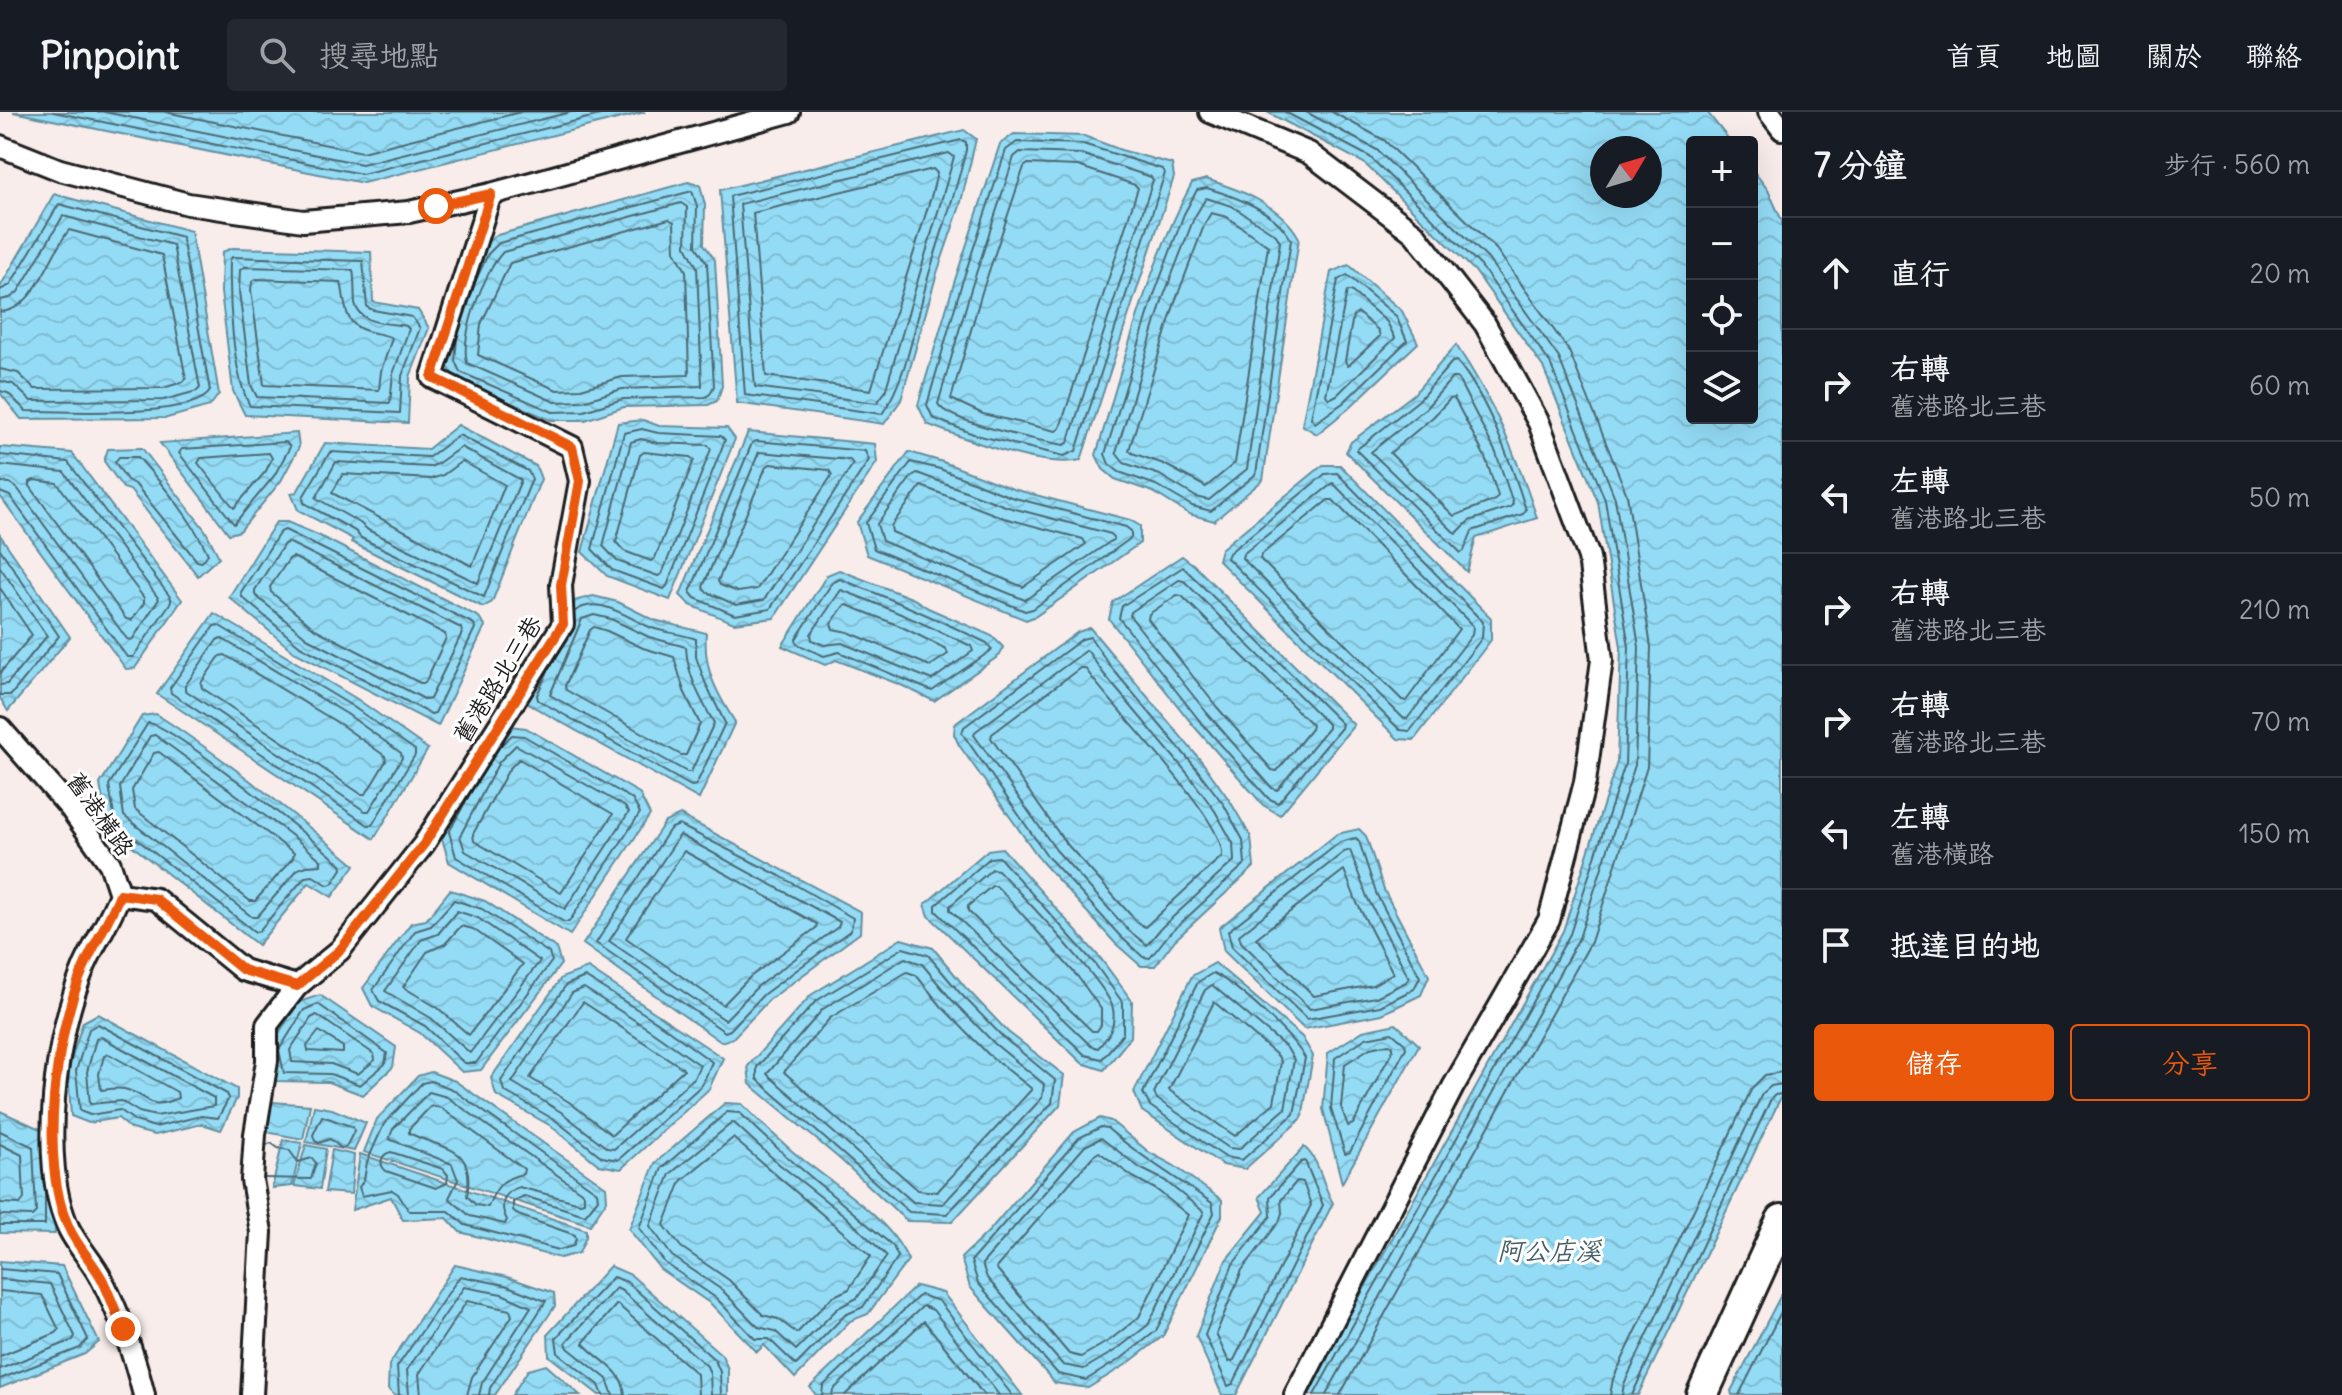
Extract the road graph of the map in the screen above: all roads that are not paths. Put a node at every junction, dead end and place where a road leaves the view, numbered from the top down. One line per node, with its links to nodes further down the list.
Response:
1 (789, 112): 6 (street)
2 (1210, 112): 14 (street)
3 (1769, 112): 4 (street)
4 (1782, 129)
5 (0, 146): 6 (street)
6 (491, 194): 9 (street, 舊港路北三巷)
7 (0, 728): 8 (street, 舊港橫路)
8 (120, 894): 9 (street); 12 (street, 舊港橫路)
9 (297, 986): 13 (street, 舊港路北三巷)
10 (1782, 1220): 11 (street)
11 (1710, 1388)
12 (144, 1395)
13 (252, 1395)
14 (1295, 1395)

